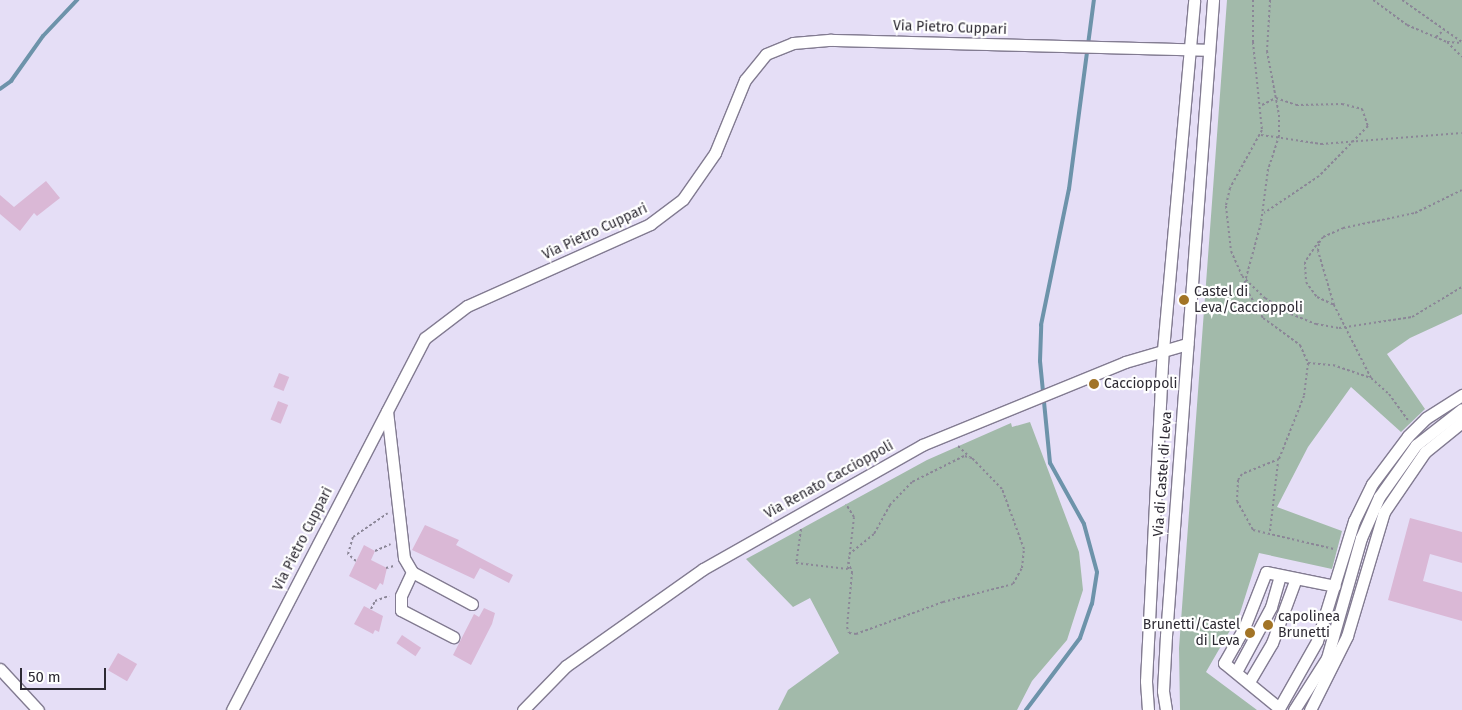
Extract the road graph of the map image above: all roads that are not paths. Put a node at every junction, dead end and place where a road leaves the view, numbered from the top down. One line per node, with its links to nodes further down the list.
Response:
1 (1194, 0): 3 (street, Via di Castel di Leva)
2 (1213, 0): 4 (street, Via di Castel di Leva)
3 (1187, 49): 4 (street, Via Pietro Cuppari); 6 (street, Via di Castel di Leva); 9 (street, Via Pietro Cuppari)
4 (1209, 50): 5 (street, Via di Castel di Leva)
5 (1187, 344): 6 (street, Via Renato Caccioppoli); 27 (street, Via di Castel di Leva)
6 (1163, 350): 25 (street, Via Renato Caccioppoli); 26 (street, Via di Castel di Leva)
7 (1462, 395): 14 (street)
8 (1462, 409): 16 (street)
9 (387, 411): 11 (street); 24 (street, Via Pietro Cuppari)
10 (1462, 422): 29 (street)
11 (412, 572): 15 (street); 17 (street)
12 (1280, 575): 13 (street); 19 (street); 19 (street)
13 (1296, 578): 14 (street); 20 (street)
14 (1335, 586): 21 (street)
15 (472, 604)
16 (1335, 633): 21 (street); 28 (street)
17 (453, 637)
18 (0, 669): 23 (street)
19 (1236, 672): 20 (street)
20 (1249, 682): 22 (street)
21 (1288, 695): 22 (street)
22 (1278, 709)
23 (38, 710)
24 (232, 710)
25 (523, 710)
26 (1148, 710)
27 (1166, 710)
28 (1294, 710)
29 (1310, 710)

